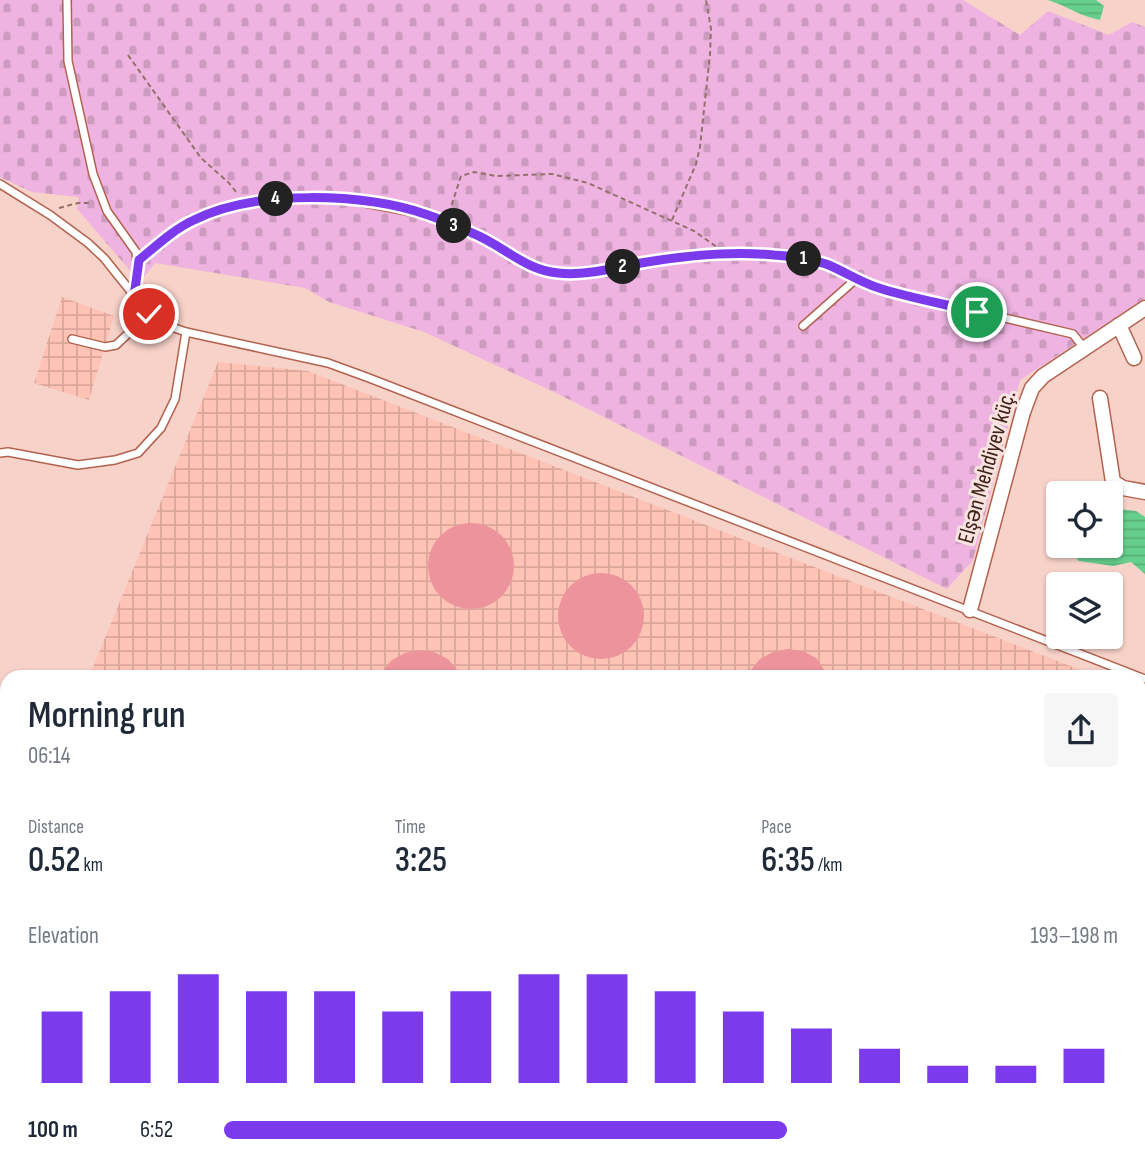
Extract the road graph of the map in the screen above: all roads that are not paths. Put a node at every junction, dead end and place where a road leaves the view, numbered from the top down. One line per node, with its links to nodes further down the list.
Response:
1 (67, 0): 3 (lane)
2 (0, 184): 5 (lane)
3 (139, 260): 4 (lane); 5 (lane)
4 (856, 279): 9 (lane); 12 (lane)
5 (134, 297): 7 (lane)
6 (1145, 308): 8 (street, Elşən Mehdiyev küç.)
7 (149, 314): 10 (lane); 11 (lane)
8 (1119, 325): 12 (street, Elşən Mehdiyev küç.); 13 (street)
9 (803, 326)
10 (186, 332): 15 (lane); 17 (lane)
11 (72, 339)
12 (1084, 348): 17 (street, Elşən Mehdiyev küç.)
13 (1134, 358)
14 (1100, 398): 16 (street)
15 (0, 453)
16 (1145, 492)
17 (970, 610): 18 (lane)
18 (1122, 670)

